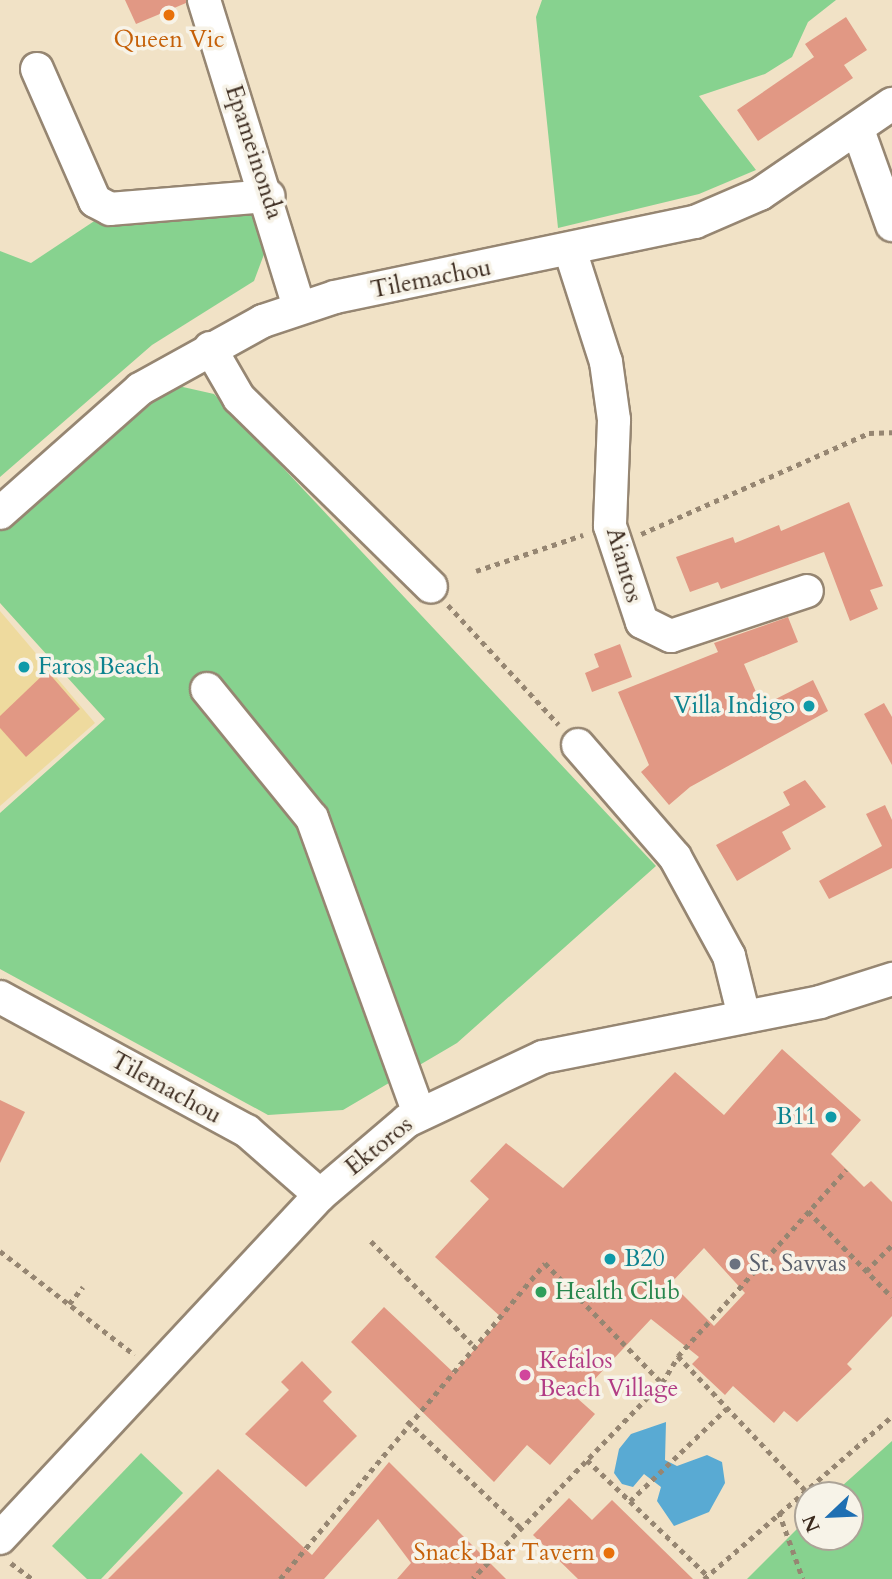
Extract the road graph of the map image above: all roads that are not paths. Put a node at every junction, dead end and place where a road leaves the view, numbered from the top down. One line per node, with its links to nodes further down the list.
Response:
1 (204, 0): 5 (street, Epameinonda)
2 (37, 69): 5 (street)
3 (892, 104): 4 (street, Tilemachou)
4 (858, 130): 6 (street); 7 (street, Tilemachou)
5 (268, 196): 8 (street, Epameinonda)
6 (892, 225)
7 (571, 253): 8 (street, Tilemachou); 12 (street, Aiantos)
8 (299, 306): 9 (street, Tilemachou)
9 (210, 348): 10 (street, Tilemachou); 11 (street)
10 (0, 513)
11 (431, 587)
12 (807, 591)
13 (207, 689): 18 (street)
14 (578, 746): 17 (street)
15 (892, 979): 17 (street, Ektoros)
16 (0, 997): 19 (street, Tilemachou)
17 (744, 1016): 18 (street, Ektoros)
18 (419, 1114): 19 (street, Ektoros)
19 (320, 1195): 20 (street, Ektoros)
20 (3, 1548)

